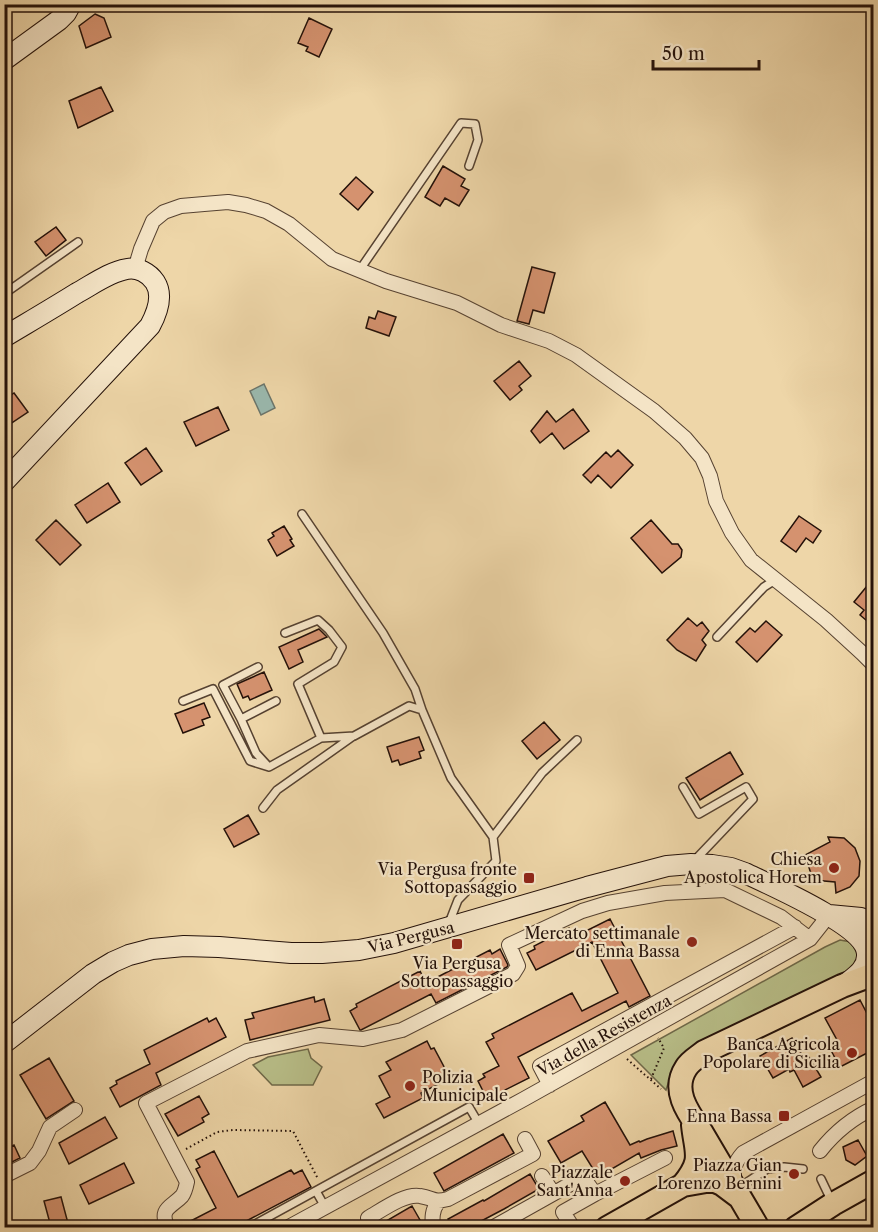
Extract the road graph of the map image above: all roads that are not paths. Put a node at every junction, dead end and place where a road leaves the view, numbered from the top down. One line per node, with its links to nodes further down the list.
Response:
1 (71, 4): 2 (main road)
2 (4, 60)
3 (469, 166): 6 (lane)
4 (78, 242): 7 (lane)
5 (137, 269): 6 (street); 8 (main road); 9 (main road)
6 (359, 271): 11 (street)
7 (4, 294)
8 (4, 337)
9 (4, 482)
10 (302, 514): 18 (lane)
11 (775, 580): 13 (lane); 14 (street)
12 (285, 633): 21 (lane)
13 (717, 637)
14 (873, 665)
15 (258, 667): 19 (lane)
16 (183, 701): 23 (lane)
17 (276, 701): 19 (lane)
18 (422, 710): 20 (lane); 26 (lane)
19 (241, 719): 23 (lane)
20 (354, 736): 21 (lane); 25 (lane)
21 (321, 738): 23 (lane)
22 (577, 740): 26 (lane)
23 (269, 767)
24 (682, 787): 27 (lane)
25 (263, 808)
26 (493, 837): 31 (lane)
27 (691, 864): 28 (main road, Via Pergusa); 31 (main road, Via Pergusa)
28 (829, 915): 29 (main road); 32 (street, Via della Resistenza); 34 (main road)
29 (873, 925)
30 (795, 927): 32 (street); 37 (street); 62 (street)
31 (447, 928): 35 (main road, Via Pergusa)
32 (810, 939): 37 (street, Via della Resistenza)
33 (873, 974): 34 (main road)
34 (842, 986): 40 (main road)
35 (4, 1043)
36 (873, 1081): 56 (street)
37 (550, 1085): 41 (street, Via della Resistenza)
38 (873, 1108): 43 (street)
39 (75, 1110): 47 (street)
40 (693, 1120): 52 (main road); 56 (main road)
41 (478, 1124): 45 (lane); 51 (street, Via della Resistenza)
42 (525, 1139): 57 (street)
43 (820, 1151)
44 (665, 1158): 55 (street)
45 (356, 1169): 51 (lane); 53 (lane)
46 (802, 1169): 56 (lane)
47 (4, 1176)
48 (542, 1176): 54 (street)
49 (820, 1179): 58 (lane)
50 (873, 1181): 58 (main road)
51 (365, 1185): 59 (street, Via della Resistenza)
52 (683, 1185): 56 (main road); 60 (main road)
53 (319, 1189): 59 (lane); 63 (lane)
54 (553, 1193): 55 (street); 66 (street)
55 (595, 1194): 67 (street)
56 (741, 1198): 69 (main road)
57 (438, 1202): 61 (street); 65 (street)
58 (833, 1204): 70 (main road)
59 (325, 1207): 64 (street, Via della Resistenza)
60 (637, 1220): 68 (main road)
61 (371, 1223)
62 (168, 1227)
63 (248, 1227)
64 (287, 1227)
65 (434, 1227)
66 (492, 1227)
67 (573, 1227)
68 (607, 1227)
69 (758, 1227)
70 (795, 1227)

